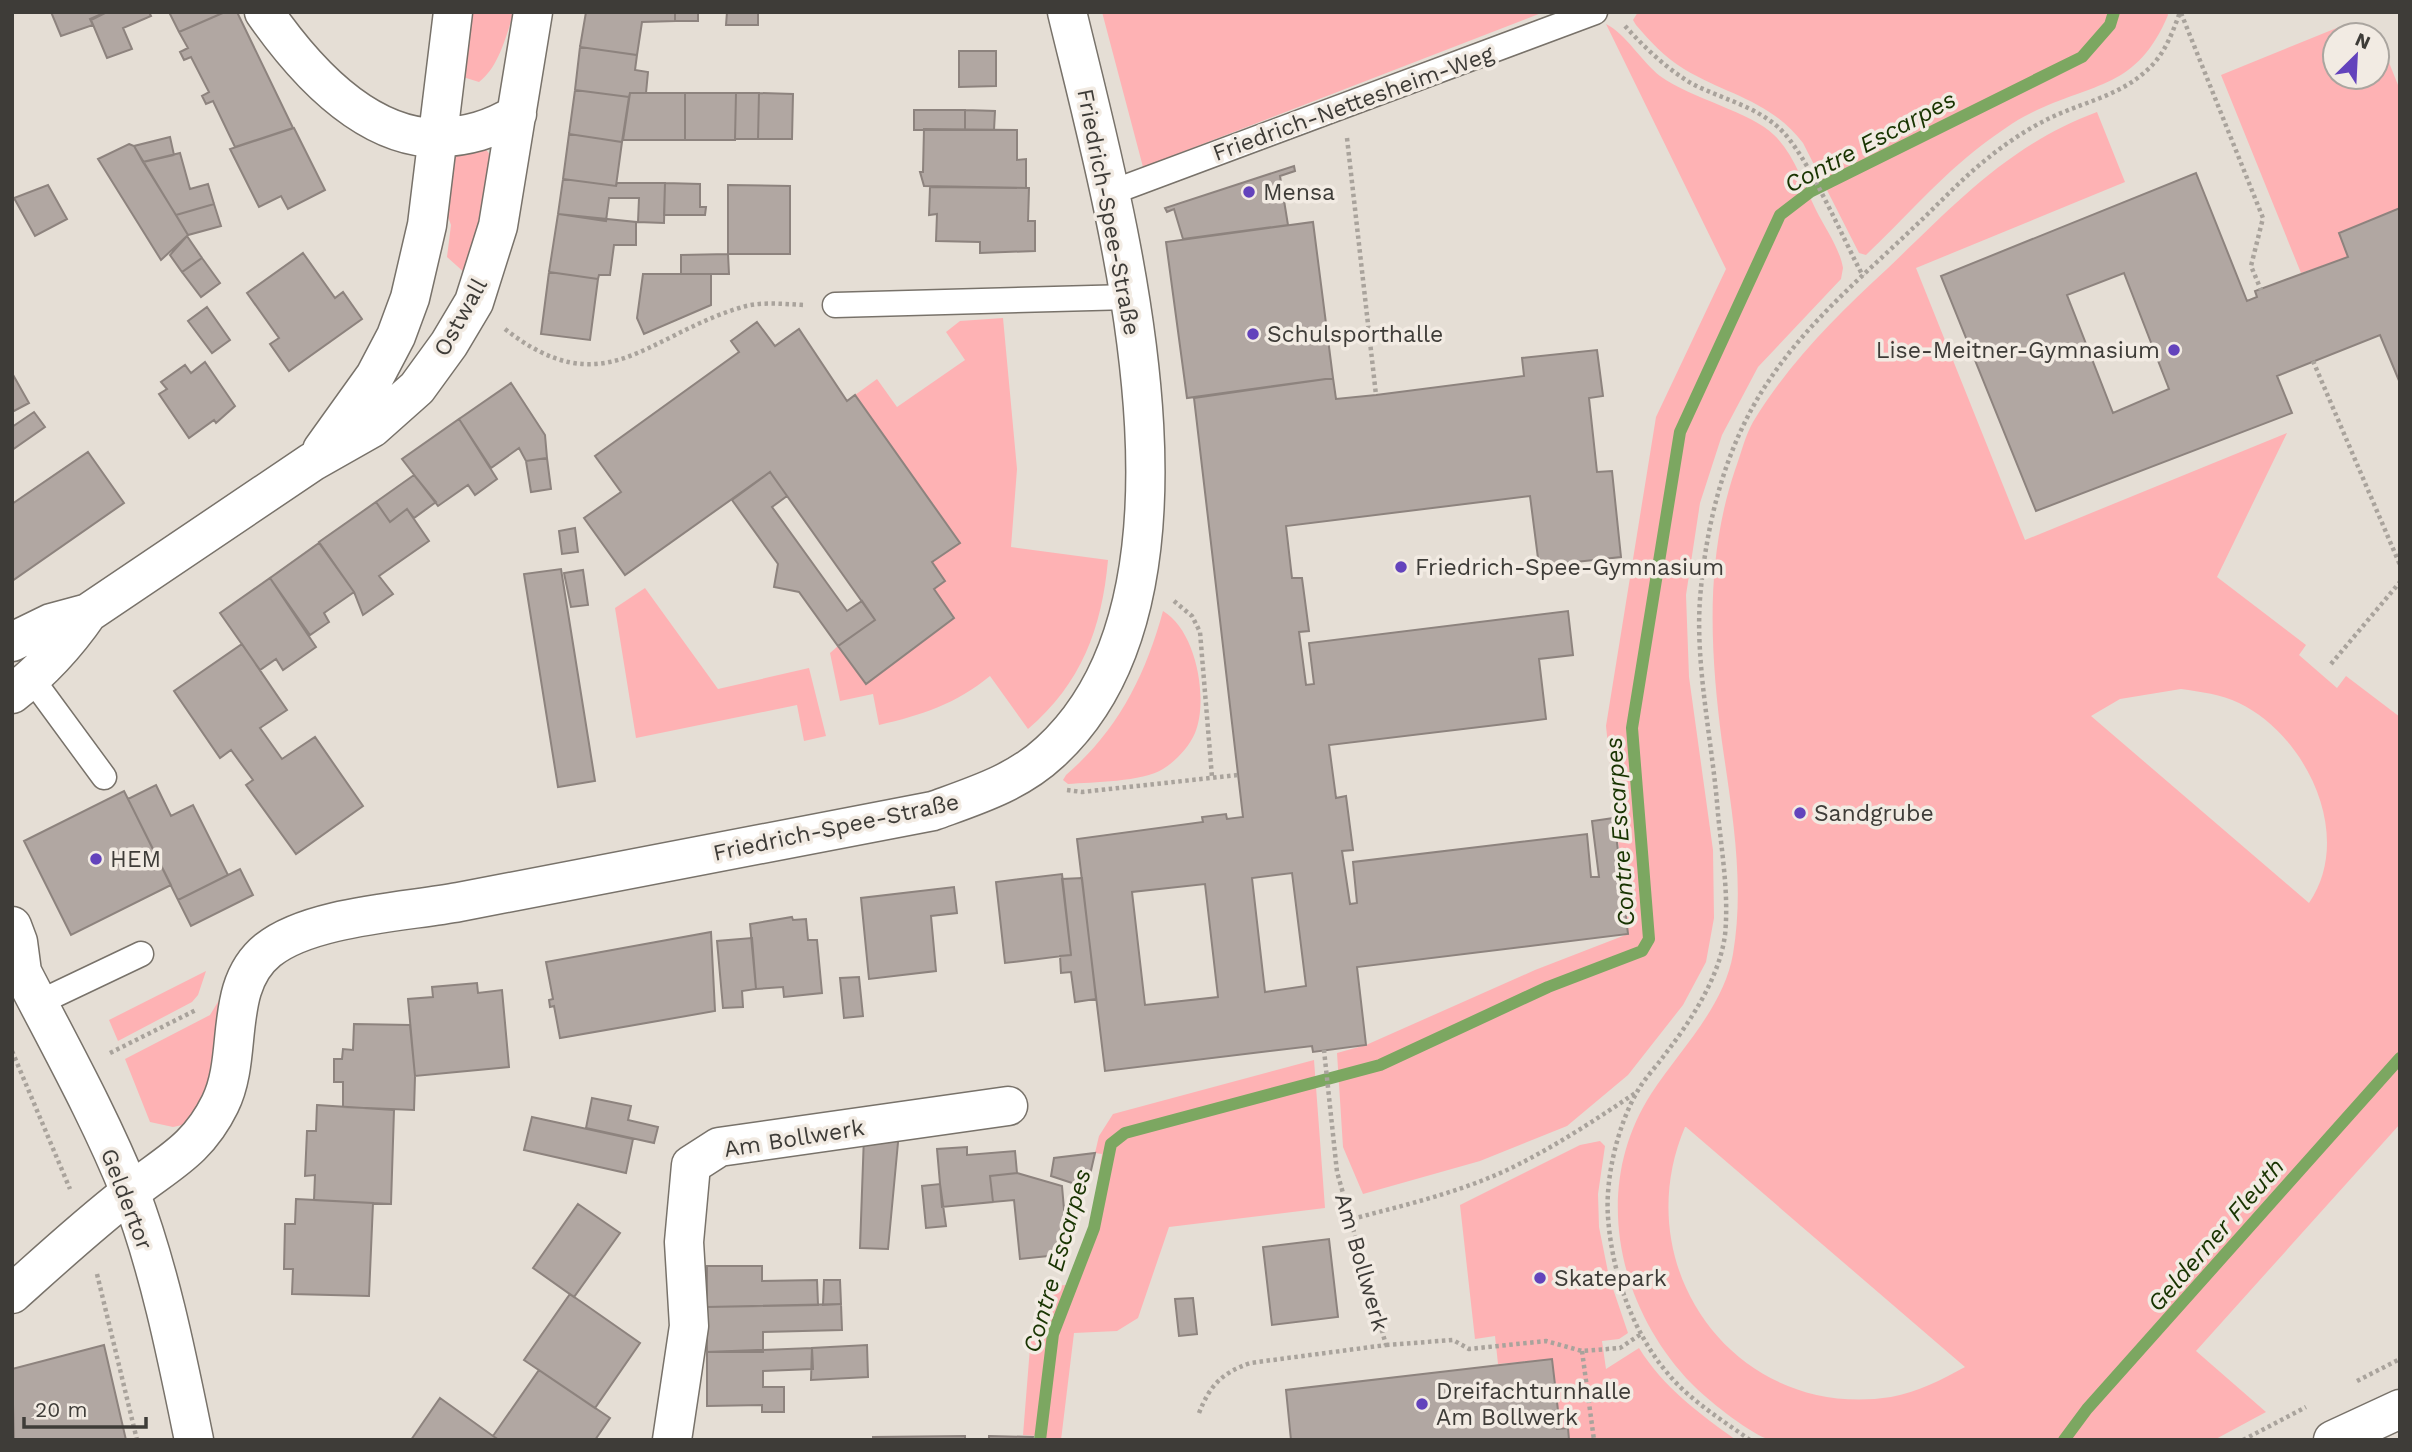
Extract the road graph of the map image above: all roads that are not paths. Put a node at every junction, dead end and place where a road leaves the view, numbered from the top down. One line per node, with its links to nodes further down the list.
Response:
1 (264, 12): 7 (street)
2 (453, 12): 7 (street, Ostwall)
3 (533, 12): 6 (street, Ostwall)
4 (1067, 12): 8 (street, Friedrich-Spee-Straße)
5 (1595, 12): 8 (lane, Friedrich-Nettesheim-Weg)
6 (517, 114): 7 (street); 11 (street, Ostwall)
7 (437, 138): 11 (street, Ostwall)
8 (1110, 193): 9 (street, Friedrich-Spee-Straße)
9 (1130, 296): 10 (lane); 20 (street, Friedrich-Spee-Straße)
10 (835, 305)
11 (312, 462): 12 (street, Ostwall)
12 (88, 613): 13 (street, Ostwall); 14 (street, Ostwall)
13 (12, 642)
14 (22, 686): 15 (lane)
15 (104, 777)
16 (12, 926): 18 (street, Geldertor)
17 (141, 954): 18 (lane)
18 (24, 980): 20 (street, Geldertor)
19 (1008, 1106): 24 (street, Am Bollwerk)
20 (130, 1193): 21 (street, Friedrich-Spee-Straße); 23 (street, Geldertor)
21 (12, 1294)
22 (2384, 1423): 25 (street)
23 (194, 1440)
24 (673, 1440)
25 (2333, 1440)

